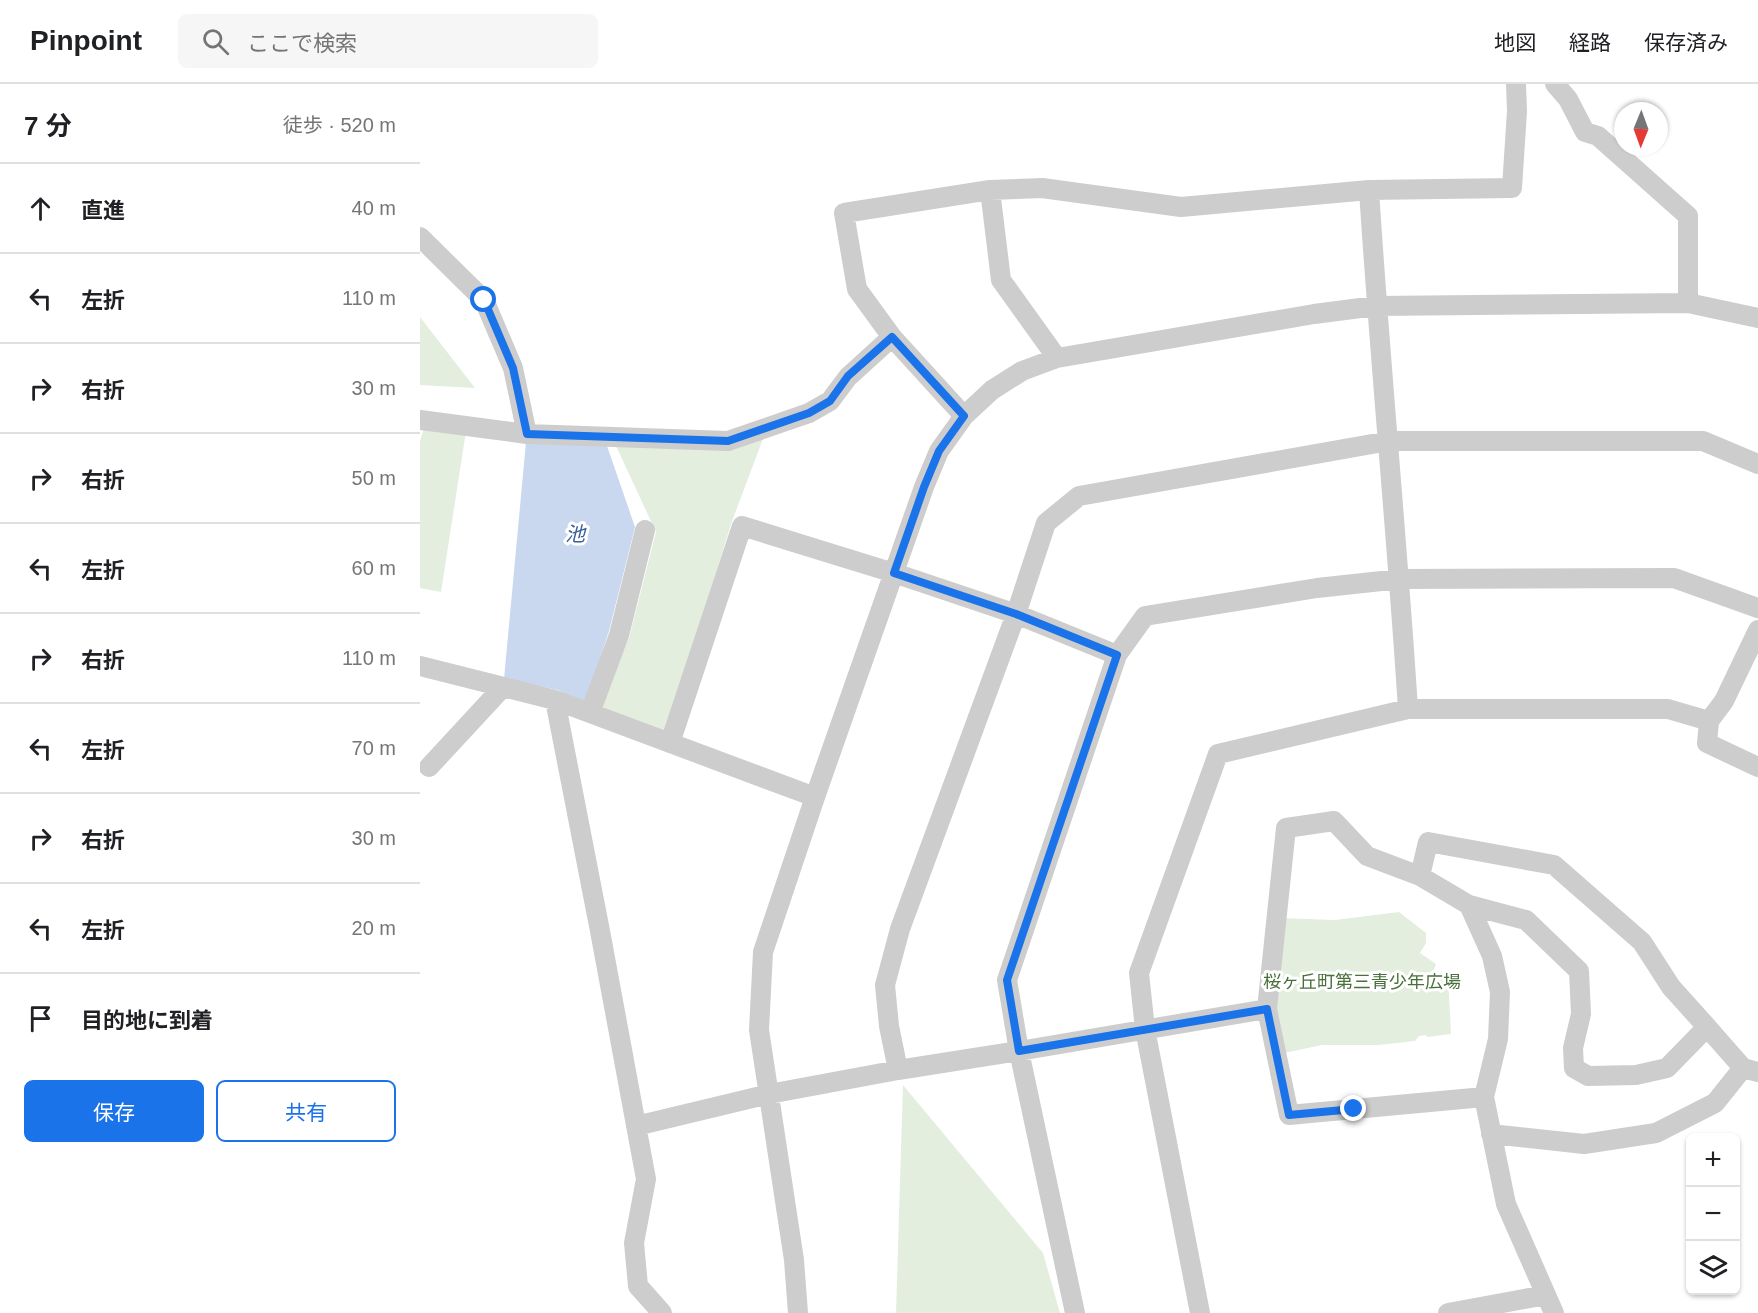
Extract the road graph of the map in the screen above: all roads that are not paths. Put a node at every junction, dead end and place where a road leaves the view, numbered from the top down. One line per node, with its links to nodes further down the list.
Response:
1 (1516, 84): 4 (street)
2 (1555, 84): 6 (street)
3 (990, 190): 4 (street); 9 (street); 10 (street)
4 (1370, 190): 7 (street)
5 (420, 237): 13 (street)
6 (1688, 303): 7 (street); 8 (street)
7 (1376, 306): 10 (street); 14 (street)
8 (1758, 318)
9 (892, 337): 11 (street); 13 (street)
10 (1057, 358): 11 (street)
11 (964, 416): 17 (street)
12 (420, 420): 13 (street)
13 (527, 434)
14 (1389, 441): 15 (street); 18 (street); 20 (street)
15 (1758, 464)
16 (645, 530): 27 (street)
17 (894, 573): 20 (street); 29 (street); 32 (street)
18 (1400, 579): 19 (street); 22 (street); 26 (street)
19 (1758, 608)
20 (1016, 614): 22 (street); 39 (street)
21 (1758, 630): 28 (street)
22 (1117, 655): 38 (street)
23 (420, 666): 24 (street)
24 (503, 687): 25 (street); 30 (street)
25 (555, 700): 27 (street); 43 (street)
26 (1408, 710): 28 (street); 37 (street)
27 (590, 713): 29 (street)
28 (1709, 721): 31 (street)
29 (670, 743): 32 (street)
30 (429, 767)
31 (1758, 768)
32 (815, 797): 41 (street)
33 (1420, 876): 34 (street); 35 (street); 36 (street)
34 (1469, 905): 36 (street); 42 (street)
35 (1267, 1009): 37 (street); 42 (street)
36 (1707, 1027): 40 (street)
37 (1145, 1029): 38 (street); 49 (street)
38 (1019, 1051): 39 (street); 48 (street)
39 (898, 1070): 41 (street)
40 (1751, 1070): 44 (street)
41 (769, 1094): 43 (street); 47 (street)
42 (1484, 1097): 44 (street)
43 (636, 1126): 46 (street)
44 (1491, 1134): 45 (street)
45 (1550, 1304): 50 (street)
46 (662, 1313)
47 (798, 1313)
48 (1075, 1313)
49 (1200, 1313)
50 (1448, 1313)

